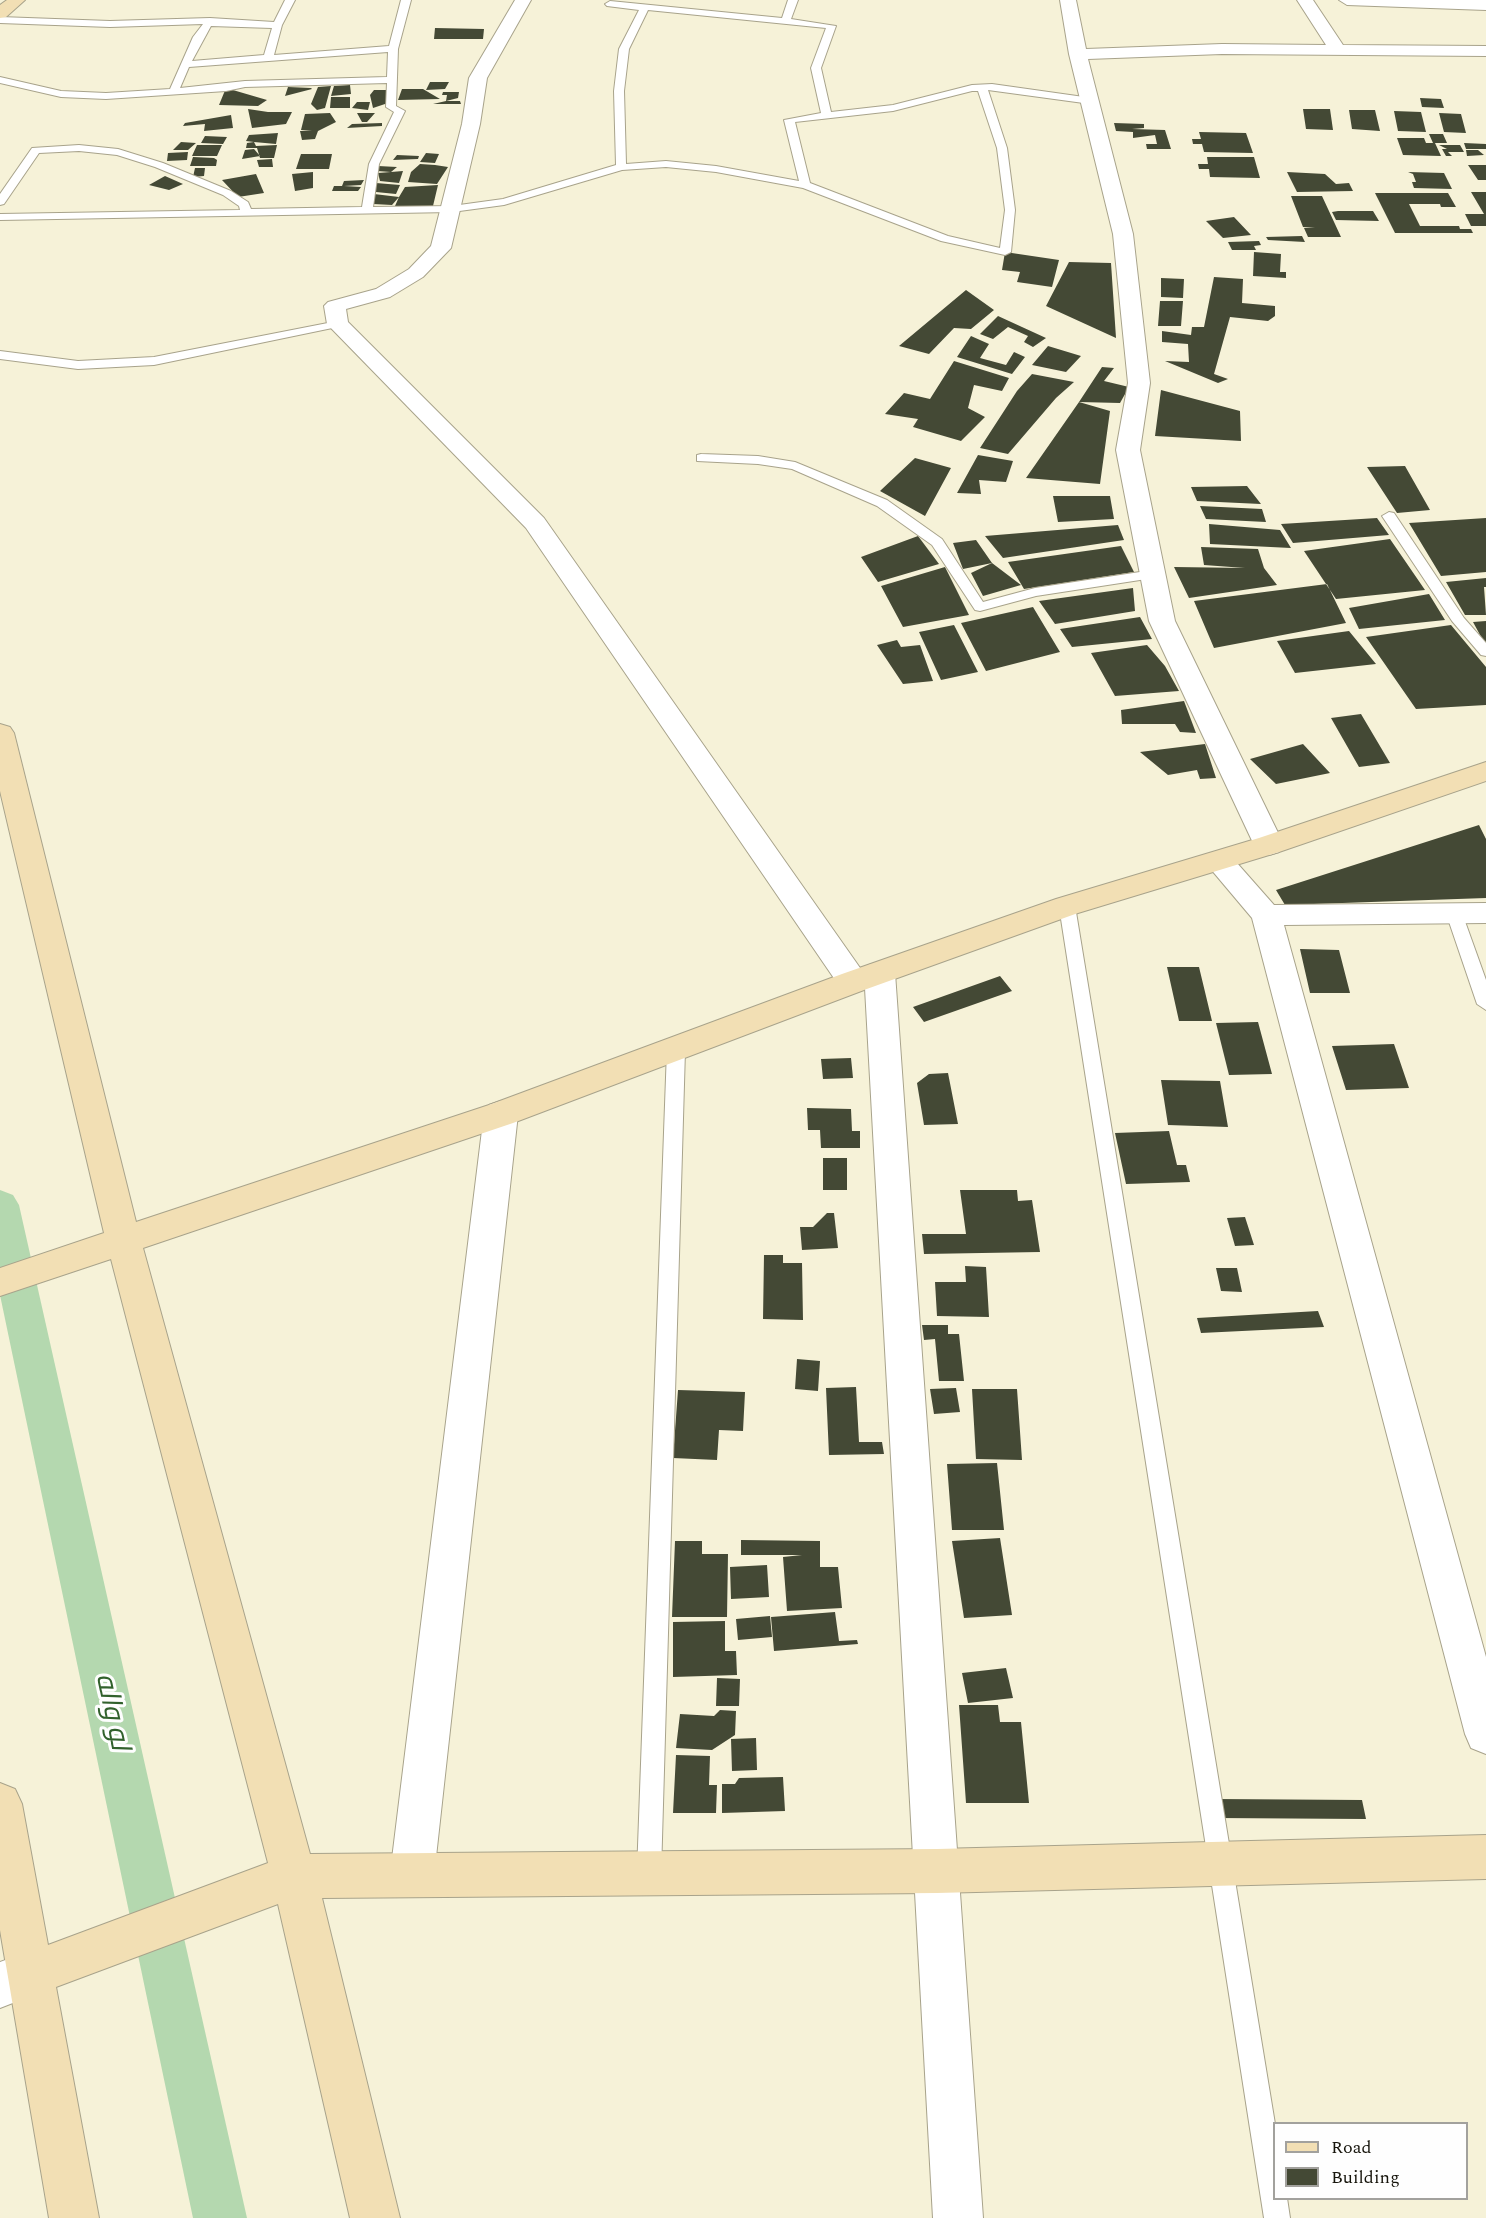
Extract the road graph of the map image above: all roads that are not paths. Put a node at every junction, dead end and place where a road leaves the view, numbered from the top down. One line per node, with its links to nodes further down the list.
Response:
1 (17, 0): 12 (street)
2 (290, 0): 16 (lane)
3 (406, 0): 17 (lane)
4 (523, 0): 35 (street)
5 (614, 0): 11 (lane)
6 (793, 0): 14 (lane)
7 (1068, 0): 20 (street)
8 (1305, 0): 18 (street)
9 (1347, 0): 10 (street)
10 (1486, 5)
11 (645, 7): 14 (lane); 29 (lane)
12 (0, 13)
13 (0, 20): 15 (lane)
14 (785, 22): 28 (lane)
15 (208, 23): 16 (lane); 22 (lane)
16 (277, 25): 21 (lane)
17 (393, 49): 21 (lane); 24 (lane)
18 (1338, 50): 19 (street); 20 (street)
19 (1486, 51)
20 (1078, 54): 27 (street)
21 (268, 58): 22 (lane)
22 (185, 64): 26 (lane)
23 (0, 80): 26 (lane)
24 (392, 80): 26 (lane); 32 (lane)
25 (982, 88): 27 (lane); 28 (lane); 30 (lane)
26 (173, 92)
27 (1091, 101): 40 (street)
28 (827, 117): 30 (lane)
29 (621, 167): 30 (lane); 35 (lane)
30 (805, 185)
31 (0, 202): 33 (lane)
32 (368, 211): 33 (lane); 35 (lane)
33 (247, 213): 34 (lane)
34 (0, 218)
35 (448, 220): 36 (street)
36 (338, 324): 37 (lane); 50 (street)
37 (0, 355)
38 (701, 458): 40 (lane)
39 (1389, 516): 41 (lane)
40 (1153, 574): 44 (street)
41 (1486, 652)
42 (0, 733): 54 (street)
43 (1486, 771): 44 (street)
44 (1269, 845): 45 (street)
45 (1219, 861): 46 (street); 49 (street)
46 (1066, 906): 50 (street); 59 (lane)
47 (1454, 913): 48 (street); 49 (street); 51 (lane)
48 (1486, 913)
49 (1266, 915): 56 (street)
50 (867, 978): 52 (street); 60 (street)
51 (1486, 1004)
52 (676, 1050): 53 (street); 61 (lane)
53 (501, 1114): 54 (street); 62 (street)
54 (123, 1240): 55 (street); 63 (street)
55 (0, 1282)
56 (1486, 1734)
57 (0, 1804): 64 (street)
58 (1486, 1857): 59 (street)
59 (1221, 1864): 60 (street); 65 (lane)
60 (937, 1871): 61 (street); 69 (street)
61 (649, 1873): 62 (street)
62 (412, 1875): 63 (street)
63 (294, 1876): 64 (street); 68 (street)
64 (15, 1979): 67 (street)
65 (1273, 2193)
66 (1274, 2200): 70 (lane)
67 (74, 2218)
68 (375, 2218)
69 (958, 2218)
70 (1277, 2218)

